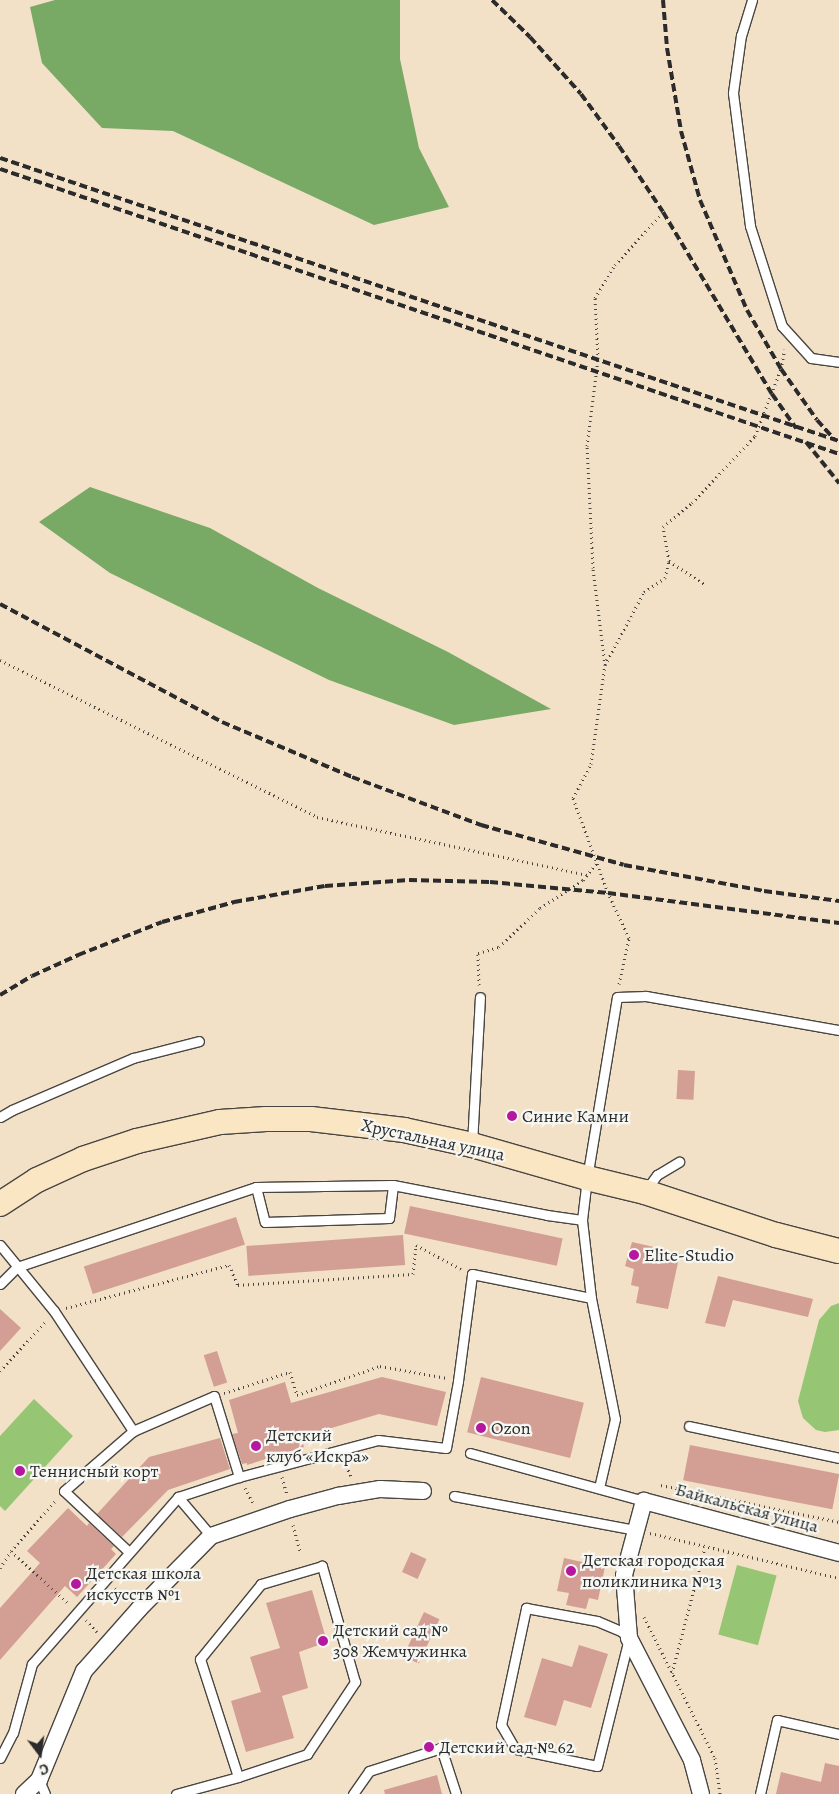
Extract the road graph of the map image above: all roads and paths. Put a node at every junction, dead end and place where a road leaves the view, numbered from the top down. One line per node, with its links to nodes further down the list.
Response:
1 (752, 0): 3 (lane)
2 (664, 212): 8 (path)
3 (782, 326): 4 (lane); 5 (path)
4 (839, 362)
5 (669, 561): 6 (path); 8 (path)
6 (706, 585)
7 (0, 660): 10 (path)
8 (605, 665): 9 (path)
9 (597, 862): 10 (path); 12 (path)
10 (587, 875): 11 (path)
11 (480, 997): 16 (lane)
12 (616, 997): 13 (lane); 18 (lane)
13 (839, 1030)
14 (200, 1041): 15 (lane)
15 (0, 1117)
16 (472, 1145): 18 (street, Хрустальная улица); 22 (street, Хрустальная улица)
17 (680, 1162): 21 (lane)
18 (587, 1178): 21 (street, Хрустальная улица); 23 (lane)
19 (393, 1185): 20 (lane); 20 (lane); 23 (lane)
20 (256, 1186): 26 (lane)
21 (645, 1192): 25 (street, Хрустальная улица)
22 (0, 1204)
23 (582, 1220): 29 (lane)
24 (0, 1245): 26 (lane)
25 (839, 1251)
26 (17, 1267): 28 (lane); 30 (lane)
27 (472, 1274): 29 (lane); 30 (path); 32 (lane)
28 (0, 1284)
29 (591, 1298): 41 (lane)
30 (54, 1311): 31 (path); 35 (lane)
31 (0, 1371)
32 (458, 1380): 33 (path); 36 (lane)
33 (214, 1396): 35 (lane); 39 (lane)
34 (689, 1426): 38 (lane)
35 (133, 1431): 42 (lane)
36 (340, 1450): 39 (lane); 44 (path)
37 (470, 1453): 41 (lane)
38 (839, 1458)
39 (239, 1477): 46 (lane); 48 (path)
40 (661, 1485): 49 (path)
41 (599, 1488): 47 (lane)
42 (64, 1491): 53 (path); 54 (lane)
43 (423, 1491): 44 (street)
44 (358, 1492): 48 (street)
45 (454, 1496): 50 (lane)
46 (178, 1497): 51 (lane); 54 (lane)
47 (644, 1501): 50 (street); 55 (street, Байкальская улица)
48 (262, 1518): 51 (street)
49 (839, 1522)
50 (635, 1530): 52 (path); 63 (street)
51 (210, 1536): 61 (street)
52 (705, 1547): 58 (path); 65 (path)
53 (11, 1551): 56 (path); 62 (path)
54 (130, 1552): 59 (lane)
55 (839, 1553)
56 (0, 1568)
57 (839, 1572): 58 (path)
58 (837, 1577)
59 (105, 1580): 61 (path); 62 (lane)
60 (640, 1608): 65 (path)
61 (139, 1609): 64 (street)
62 (77, 1611): 64 (path); 67 (lane)
63 (629, 1638): 63 (lane); 74 (street)
64 (108, 1643): 69 (street)
65 (672, 1674): 75 (path)
66 (839, 1734): 76 (lane)
67 (0, 1758)
68 (238, 1777): 68 (lane); 71 (lane)
69 (42, 1787): 70 (street)
70 (24, 1794)
71 (176, 1794)
72 (353, 1794): 73 (lane)
73 (456, 1794)
74 (702, 1794)
75 (720, 1794)
76 (760, 1794)

